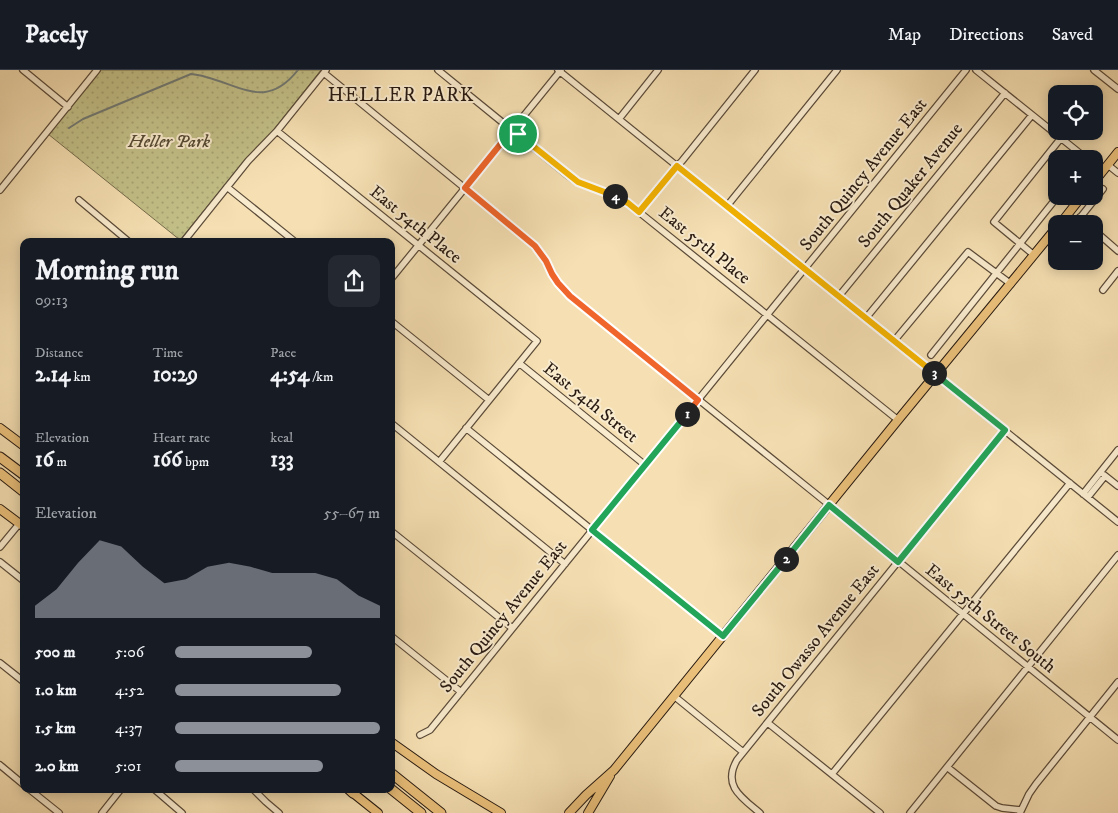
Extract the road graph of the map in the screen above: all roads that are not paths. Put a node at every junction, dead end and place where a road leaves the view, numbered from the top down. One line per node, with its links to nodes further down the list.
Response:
1 (23, 70): 14 (street)
2 (98, 70): 14 (street)
3 (438, 70): 18 (street, East 55th Place)
4 (560, 70): 16 (street); 18 (street)
5 (658, 70): 16 (street)
6 (756, 70): 24 (street)
7 (837, 70): 35 (street)
8 (966, 70): 50 (street, South Quincy Avenue East)
9 (976, 70): 13 (street)
10 (1094, 70): 12 (street)
11 (325, 72): 19 (street); 29 (street, East 55th Street South)
12 (1118, 89)
13 (1004, 93): 15 (street); 56 (street, South Quaker Avenue)
14 (68, 106): 30 (street)
15 (1032, 115): 17 (street); 58 (street)
16 (619, 119): 24 (street)
17 (1048, 128)
18 (512, 130): 29 (street); 36 (street, East 55th Place)
19 (277, 131): 28 (street); 47 (street, East 54th Place)
20 (1059, 140): 46 (street)
21 (1063, 140): 22 (street)
22 (1076, 150)
23 (1118, 152): 25 (main road)
24 (677, 166): 35 (street); 36 (street)
25 (1105, 168): 26 (main road); 27 (street)
26 (1103, 171)
27 (1118, 174)
28 (227, 187): 42 (street); 43 (street)
29 (465, 188): 47 (street); 65 (street, East 55th Street South)
30 (0, 190)
31 (79, 200): 41 (street)
32 (1051, 205): 46 (street)
33 (1075, 205): 37 (main road)
34 (1090, 205): 40 (street)
35 (727, 206): 50 (street)
36 (639, 212): 57 (street, East 55th Place)
37 (1070, 212): 38 (main road); 39 (street)
38 (1068, 215)
39 (1073, 215)
40 (1083, 215)
41 (124, 238)
42 (186, 238)
43 (290, 238)
44 (1048, 238): 49 (main road)
45 (1103, 238): 48 (street)
46 (1019, 244): 49 (street); 52 (street)
47 (418, 245): 53 (street); 62 (street, East 54th Place)
48 (1118, 251)
49 (1034, 256): 54 (main road)
50 (805, 269): 56 (street); 57 (street, South Quincy Avenue East)
51 (1118, 271): 55 (street)
52 (996, 273): 54 (street); 60 (street); 61 (street)
53 (395, 274)
54 (1010, 284): 63 (main road)
55 (1102, 290)
56 (839, 296): 58 (street)
57 (768, 315): 65 (street, South Quincy Avenue East); 66 (street, East 55th Place)
58 (866, 318): 60 (street)
59 (395, 324): 64 (street)
60 (894, 341): 63 (street)
61 (931, 355)
62 (519, 363): 64 (street); 75 (street, East 54th Street)
63 (936, 374): 66 (main road); 70 (street)
64 (489, 400): 69 (street)
65 (698, 400): 75 (street, South Quincy Avenue East); 83 (street, East 55th Street South)
66 (898, 420): 83 (main road)
67 (395, 426): 74 (street)
68 (0, 428): 71 (main road)
69 (466, 428): 74 (street); 88 (street)
70 (1005, 430): 79 (street); 93 (street, South Owasso Avenue East)
71 (20, 441)
72 (1118, 450): 78 (street)
73 (0, 457): 77 (highway)
74 (439, 462): 94 (street)
75 (645, 465): 88 (street, South Quincy Avenue East)
76 (0, 473): 81 (highway)
77 (20, 473)
78 (1103, 474): 80 (street); 82 (street)
79 (1070, 482): 82 (street); 96 (street)
80 (1118, 486)
81 (20, 489)
82 (1085, 496): 85 (street)
83 (829, 505): 93 (street, East 55th Street South); 98 (main road)
84 (0, 509): 86 (main road)
85 (1118, 522)
86 (20, 524)
87 (20, 527): 90 (street)
88 (592, 530): 94 (street, South Quincy Avenue East); 98 (street)
89 (395, 534): 97 (street)
90 (0, 547)
91 (1118, 555): 101 (street)
92 (0, 562): 95 (street)
93 (898, 562): 96 (street, East 55th Street South); 107 (street, South Owasso Avenue East)
94 (565, 564): 97 (street, South Quincy Avenue East)
95 (20, 578)
96 (963, 614): 101 (street, East 55th Street South); 115 (street)
97 (512, 628): 104 (street, South Quincy Avenue East)
98 (723, 636): 105 (main road)
99 (395, 639): 104 (street)
100 (0, 663): 102 (street)
101 (1028, 667): 106 (street, East 55th Street South); 113 (street)
102 (20, 679)
103 (1118, 682): 106 (street)
104 (461, 692): 108 (street, South Quincy Avenue East)
105 (674, 696): 111 (street); 114 (main road)
106 (1090, 717): 109 (street, East 55th Street South); 124 (street)
107 (768, 723): 111 (street, South Owasso Avenue East); 115 (street)
108 (420, 735)
109 (1118, 740)
110 (395, 745): 132 (main road)
111 (743, 752): 135 (street, South Owasso Avenue East)
112 (0, 765): 117 (street)
113 (947, 767): 124 (street); 137 (street)
114 (614, 770): 133 (main road); 134 (main road)
115 (832, 774): 136 (street)
116 (395, 776): 131 (highway)
117 (20, 782)
118 (395, 792): 130 (highway)
119 (34, 793): 125 (street)
120 (118, 793): 126 (street)
121 (159, 793): 127 (street)
122 (257, 793): 128 (street)
123 (354, 793): 129 (main road)
124 (1020, 812)
125 (59, 813)
126 (102, 813)
127 (182, 813)
128 (279, 813)
129 (378, 813)
130 (421, 813)
131 (441, 813)
132 (500, 813)
133 (568, 813)
134 (588, 813)
135 (760, 813)
136 (880, 813)
137 (910, 813)

